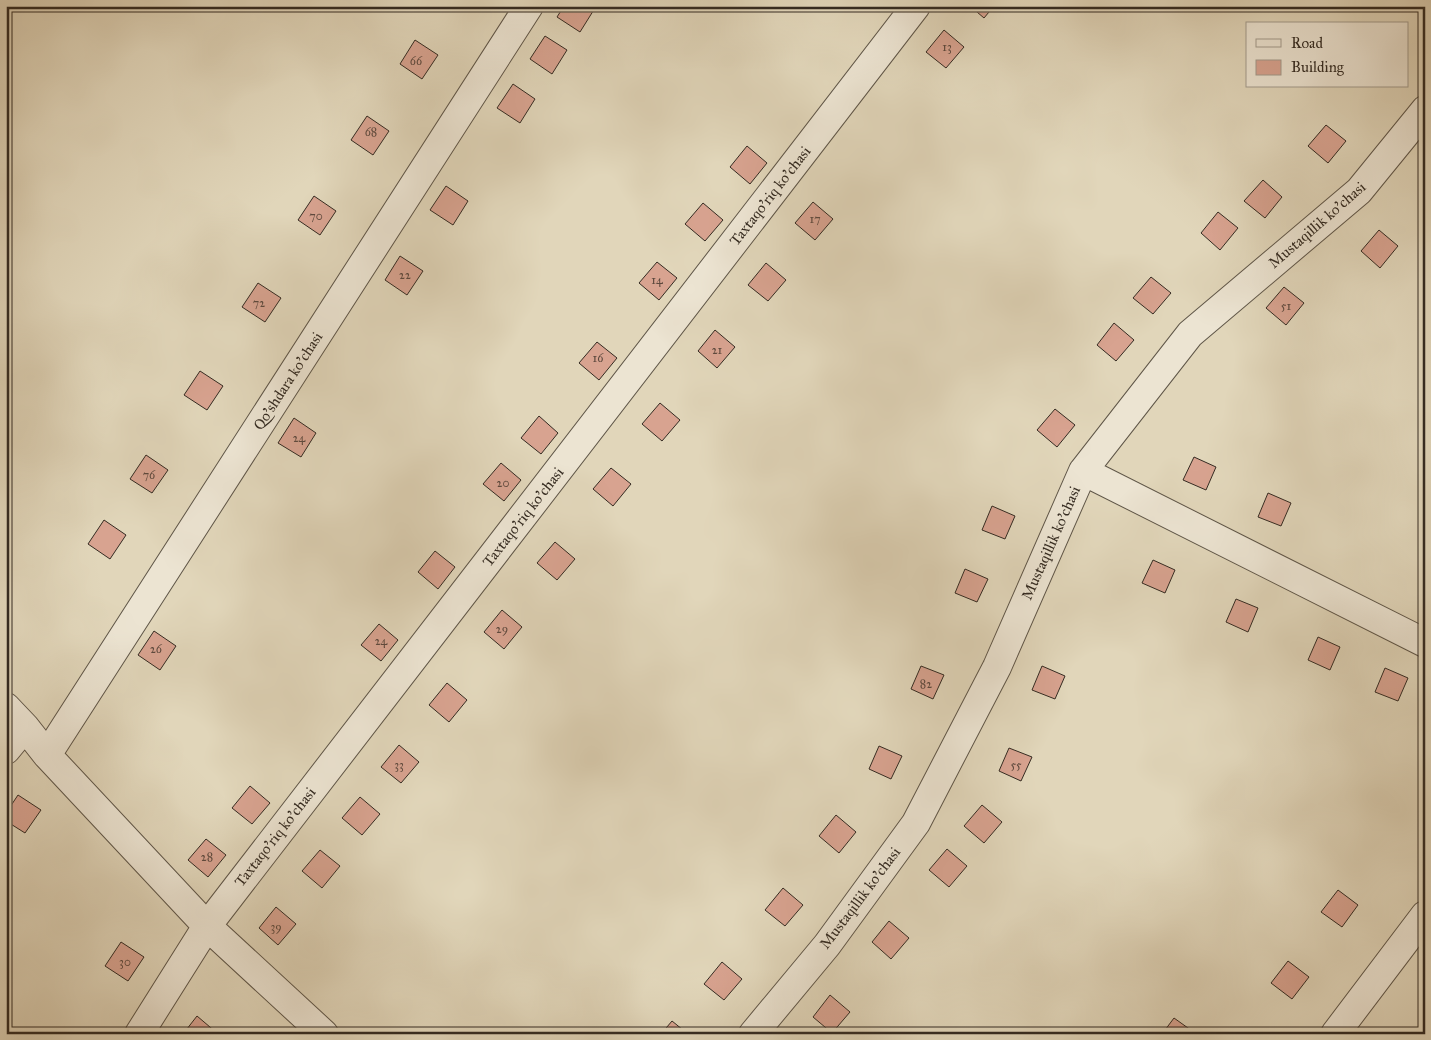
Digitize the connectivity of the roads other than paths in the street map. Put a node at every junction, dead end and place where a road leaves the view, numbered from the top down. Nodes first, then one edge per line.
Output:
1 (529, 6) edge
2 (916, 6) edge
3 (1425, 110) edge
4 (1083, 470) junction
5 (1425, 643) edge
6 (6, 707) edge
7 (25, 727) junction
8 (6, 750) edge
9 (47, 755) junction
10 (1425, 915) edge
11 (207, 926) junction
12 (139, 1034) edge
13 (324, 1034) edge
14 (753, 1034) edge
15 (1335, 1034) edge

1 - 9 street, Qo'shdara ko'chasi
2 - 11 street, Taxtaqo'riq ko'chasi
3 - 4 street, Mustaqillik ko'chasi
4 - 5 street
4 - 14 street, Mustaqillik ko'chasi
6 - 7 street
7 - 8 street
7 - 9 street
9 - 11 street
10 - 15 street
11 - 12 street, Taxtaqo'riq ko'chasi
11 - 13 street

